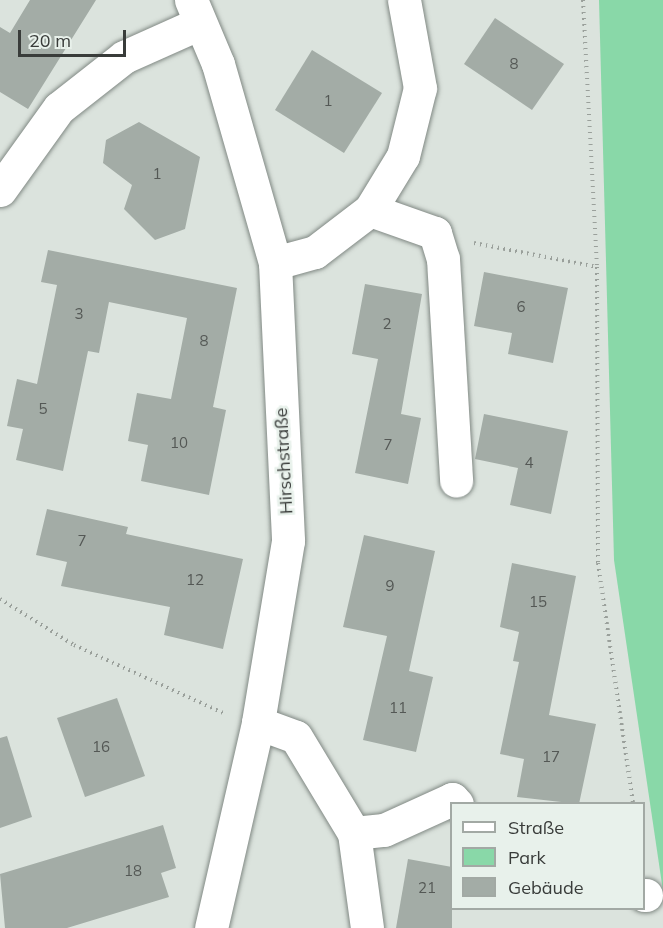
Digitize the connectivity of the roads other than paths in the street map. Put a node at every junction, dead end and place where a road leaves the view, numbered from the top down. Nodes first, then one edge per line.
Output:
1 (404, 0) edge
2 (196, 12) edge
3 (0, 190) edge
4 (370, 210) junction
5 (275, 263) junction
6 (456, 481) dead end
7 (258, 723) junction
8 (455, 802) edge
9 (354, 833) junction
10 (211, 928) edge
11 (367, 928) edge

1 - 4 street
2 - 3 street
2 - 5 street, Hirschstraße
4 - 5 street
4 - 6 street
5 - 7 street, Hirschstraße
7 - 9 street
7 - 10 street, Hirschstraße
8 - 9 street
9 - 11 street

